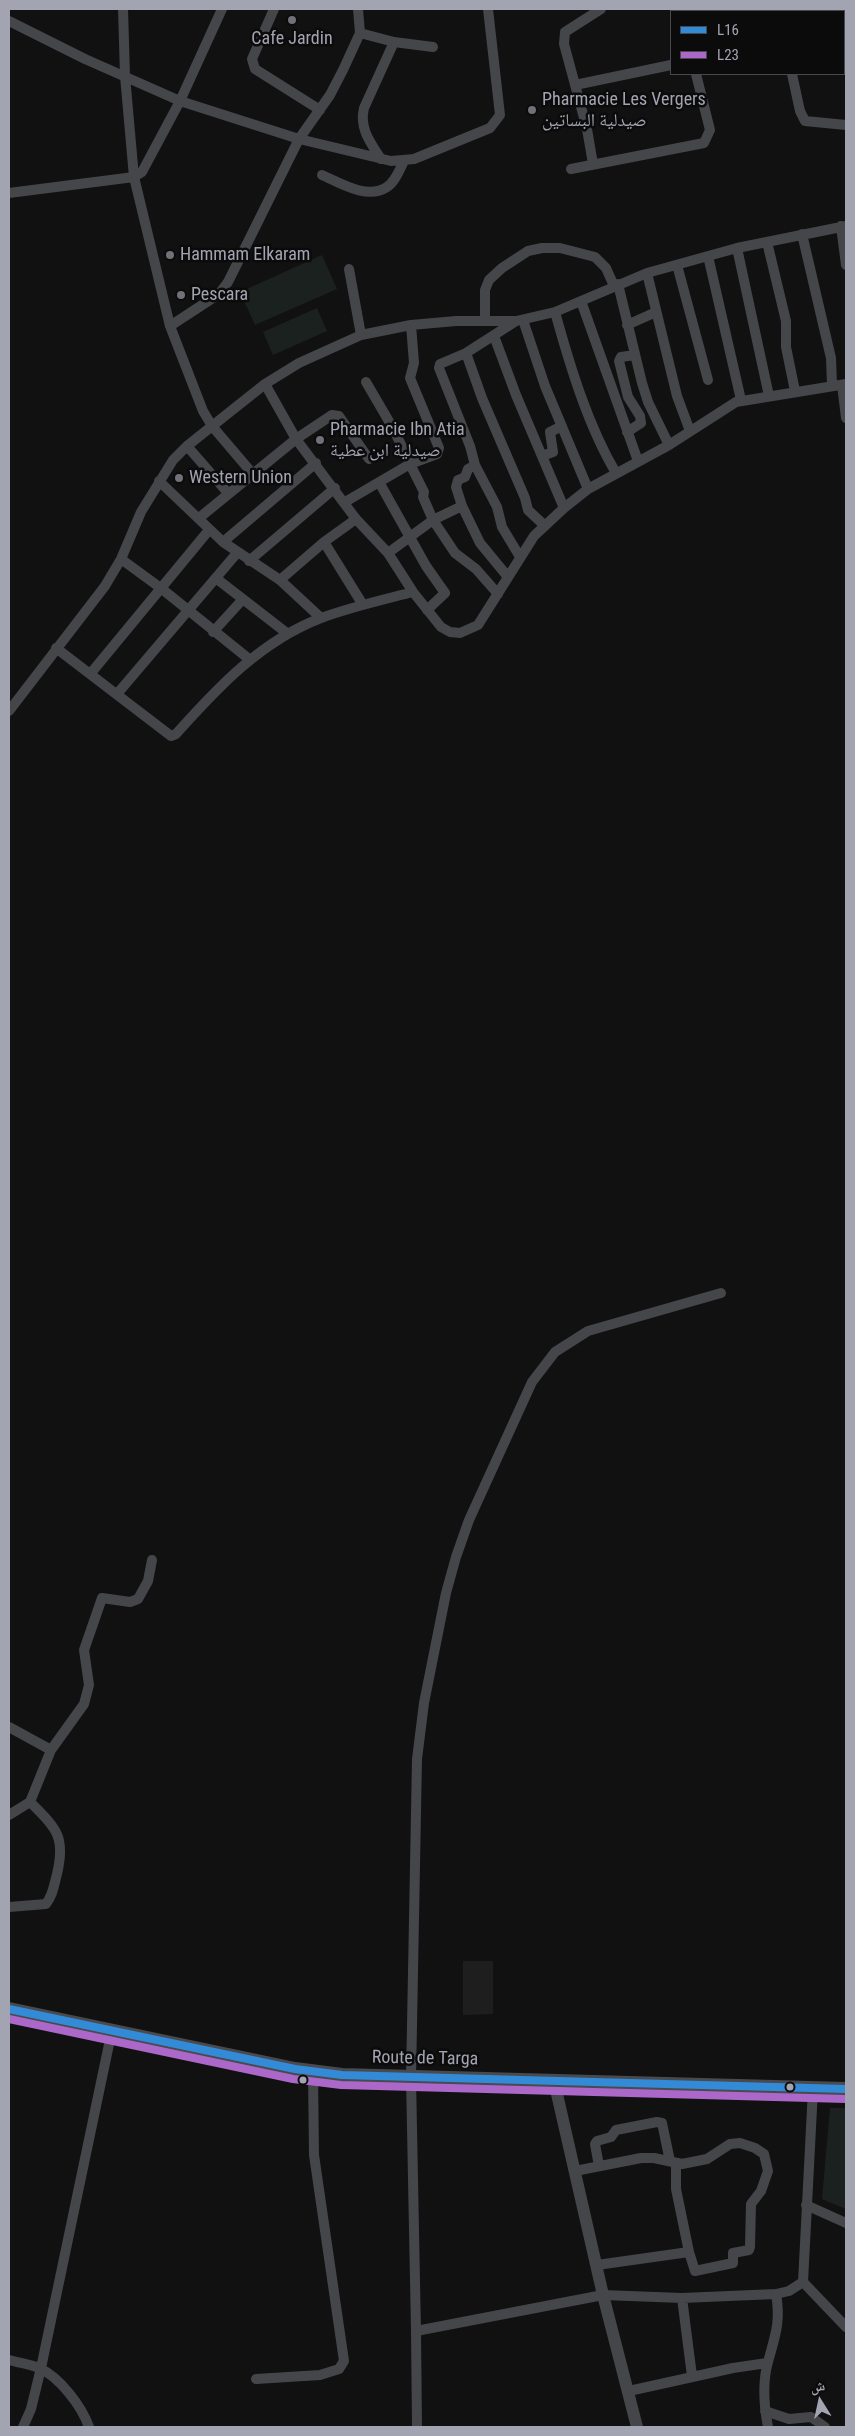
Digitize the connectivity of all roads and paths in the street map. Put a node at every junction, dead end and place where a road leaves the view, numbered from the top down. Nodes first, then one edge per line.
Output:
1 (123, 9) edge
2 (222, 9) edge
3 (274, 9) edge
4 (358, 9) edge
5 (488, 9) edge
6 (601, 9) edge
7 (9, 21) edge
8 (360, 33) junction
9 (394, 42) junction
10 (433, 47) dead end
11 (670, 65) edge
12 (696, 75) edge
13 (792, 75) edge
14 (125, 76) junction
15 (575, 85) junction
16 (180, 101) junction
17 (320, 110) junction
18 (846, 125) edge
19 (299, 139) junction
20 (381, 158) junction
21 (404, 161) junction
22 (593, 164) junction
23 (570, 168) dead end
24 (322, 175) dead end
25 (134, 177) junction
26 (9, 193) edge
27 (844, 226) edge
28 (802, 234) junction
29 (767, 242) junction
30 (737, 248) junction
31 (708, 256) junction
32 (846, 264) edge
33 (677, 265) junction
34 (349, 269) dead end
35 (647, 273) junction
36 (616, 285) junction
37 (581, 301) junction
38 (555, 312) junction
39 (656, 312) junction
40 (520, 320) junction
41 (485, 321) junction
42 (411, 325) junction
43 (627, 325) junction
44 (170, 326) junction
45 (361, 335) junction
46 (494, 336) junction
47 (466, 353) junction
48 (634, 355) junction
49 (708, 380) dead end
50 (366, 382) dead end
51 (265, 384) junction
52 (840, 385) edge
53 (795, 391) junction
54 (768, 396) junction
55 (741, 400) junction
56 (846, 418) edge
57 (212, 426) junction
58 (562, 426) junction
59 (690, 431) junction
60 (627, 432) junction
61 (296, 438) junction
62 (669, 445) junction
63 (187, 446) junction
64 (542, 456) junction
65 (369, 459) dead end
66 (638, 461) junction
67 (316, 463) junction
68 (410, 464) junction
69 (475, 465) junction
70 (252, 473) junction
71 (616, 474) junction
72 (160, 481) junction
73 (379, 482) junction
74 (335, 488) junction
75 (588, 489) junction
76 (228, 494) junction
77 (346, 502) junction
78 (462, 506) junction
79 (564, 508) junction
80 (199, 518) junction
81 (356, 519) junction
82 (433, 520) junction
83 (545, 526) junction
84 (210, 530) junction
85 (410, 538) junction
86 (223, 542) junction
87 (324, 542) junction
88 (238, 553) junction
89 (388, 553) junction
90 (520, 557) junction
91 (121, 559) junction
92 (249, 561) junction
93 (508, 577) junction
94 (217, 579) junction
95 (280, 580) junction
96 (162, 589) junction
97 (413, 592) junction
98 (498, 594) junction
99 (243, 600) junction
100 (363, 605) junction
101 (427, 610) junction
102 (188, 612) junction
103 (321, 618) junction
104 (213, 632) junction
105 (288, 634) junction
106 (56, 648) junction
107 (249, 659) junction
108 (91, 673) junction
109 (117, 694) junction
110 (9, 711) edge
111 (721, 1293) dead end
112 (152, 1560) dead end
113 (9, 1727) edge
114 (51, 1750) junction
115 (30, 1802) junction
116 (11, 1810) edge
117 (9, 1906) edge
118 (9, 2010) edge
119 (112, 2030) junction
120 (313, 2072) junction
121 (411, 2078) junction
122 (554, 2081) junction
123 (813, 2089) junction
124 (846, 2090) edge
125 (673, 2163) junction
126 (599, 2166) junction
127 (575, 2171) junction
128 (806, 2205) junction
129 (846, 2222) edge
130 (689, 2252) junction
131 (597, 2265) junction
132 (803, 2282) junction
133 (776, 2294) junction
134 (603, 2295) junction
135 (682, 2298) junction
136 (846, 2327) edge
137 (416, 2331) junction
138 (9, 2360) edge
139 (767, 2363) junction
140 (41, 2368) junction
141 (692, 2376) junction
142 (256, 2379) dead end
143 (629, 2391) junction
144 (765, 2411) junction
145 (23, 2427) edge
146 (89, 2427) edge
147 (417, 2427) edge
148 (637, 2427) edge
149 (768, 2427) edge
150 (825, 2427) edge

1 - 14 street
2 - 16 street
3 - 17 street
4 - 8 street
5 - 21 street
6 - 15 street
7 - 14 street
8 - 9 street
8 - 17 street
9 - 10 street
9 - 20 street
11 - 15 street
12 - 22 street
13 - 18 street
14 - 16 street
14 - 25 street
15 - 22 street
16 - 19 street
16 - 25 street
17 - 19 street
19 - 20 street
19 - 44 street
20 - 21 street
21 - 24 street
22 - 23 street
25 - 26 street
25 - 44 street
27 - 28 street
27 - 32 street
28 - 29 street
28 - 52 street
29 - 30 street
29 - 53 street
30 - 31 street
30 - 54 street
31 - 33 street
31 - 55 street
33 - 35 street
33 - 49 street
34 - 45 street
35 - 36 street
35 - 39 street
36 - 37 street
36 - 41 street
36 - 43 street
37 - 38 street
37 - 60 street
38 - 40 street
38 - 71 street
39 - 43 street
39 - 59 street
40 - 41 street
40 - 46 street
40 - 58 street
41 - 42 street
42 - 45 street
42 - 68 street
43 - 48 street
44 - 57 street
45 - 51 street
46 - 47 street
46 - 64 street
47 - 69 street
47 - 83 street
48 - 60 street
48 - 62 street
50 - 68 street
51 - 57 street
51 - 61 street
52 - 53 street
52 - 56 street
53 - 54 street
54 - 55 street
55 - 59 street
57 - 63 street
57 - 70 street
58 - 64 street
58 - 75 street
59 - 62 street
60 - 66 street
61 - 65 street
61 - 67 street
61 - 70 street
62 - 66 street
63 - 72 street
63 - 76 street
64 - 79 street
66 - 71 street
67 - 74 street
67 - 86 street
68 - 73 street
68 - 82 street
69 - 78 street
69 - 90 street
70 - 76 street
71 - 75 street
72 - 80 street
72 - 91 street
73 - 77 street
73 - 85 street
74 - 77 street
74 - 92 street
75 - 79 street
76 - 80 street
77 - 81 street
78 - 82 street
78 - 93 street
79 - 83 street
80 - 84 street
81 - 87 street
81 - 89 street
82 - 85 street
82 - 98 street
83 - 90 street
84 - 86 street
84 - 96 street
85 - 89 street
85 - 101 street
86 - 88 street
87 - 95 street
87 - 100 street
88 - 92 street
88 - 94 street
89 - 97 street
90 - 93 street
91 - 96 street
91 - 106 street
92 - 95 street
93 - 98 street
94 - 99 street
94 - 102 street
95 - 103 street
96 - 102 street
96 - 108 street
97 - 100 street
97 - 101 street
98 - 101 street
99 - 104 street
99 - 105 street
100 - 103 street
102 - 104 street
102 - 109 street
103 - 105 street
104 - 107 street
105 - 107 street
106 - 108 street
106 - 110 street
107 - 109 street
108 - 109 street
111 - 121 street
112 - 114 street
113 - 114 street
114 - 115 street
115 - 116 street
115 - 117 street
118 - 119 main road, Route de Targa
119 - 120 main road, Route de Targa
119 - 140 street
120 - 121 main road, Route de Targa
120 - 142 street
121 - 122 main road, Route de Targa
121 - 137 street
122 - 123 main road, Route de Targa
122 - 127 street
123 - 124 main road, Route de Targa
123 - 128 street
125 - 126 street
125 - 126 street
125 - 130 street
125 - 130 street
126 - 127 street
127 - 131 street
128 - 129 street
128 - 132 street
130 - 131 street
131 - 134 street
132 - 133 street
132 - 136 street
133 - 135 street
133 - 139 street
134 - 135 street
134 - 137 street
134 - 143 street
135 - 141 street
137 - 147 street
138 - 140 street
139 - 141 street
139 - 144 street
140 - 145 street
140 - 146 street
141 - 143 street
143 - 148 street
144 - 149 street
144 - 150 street

